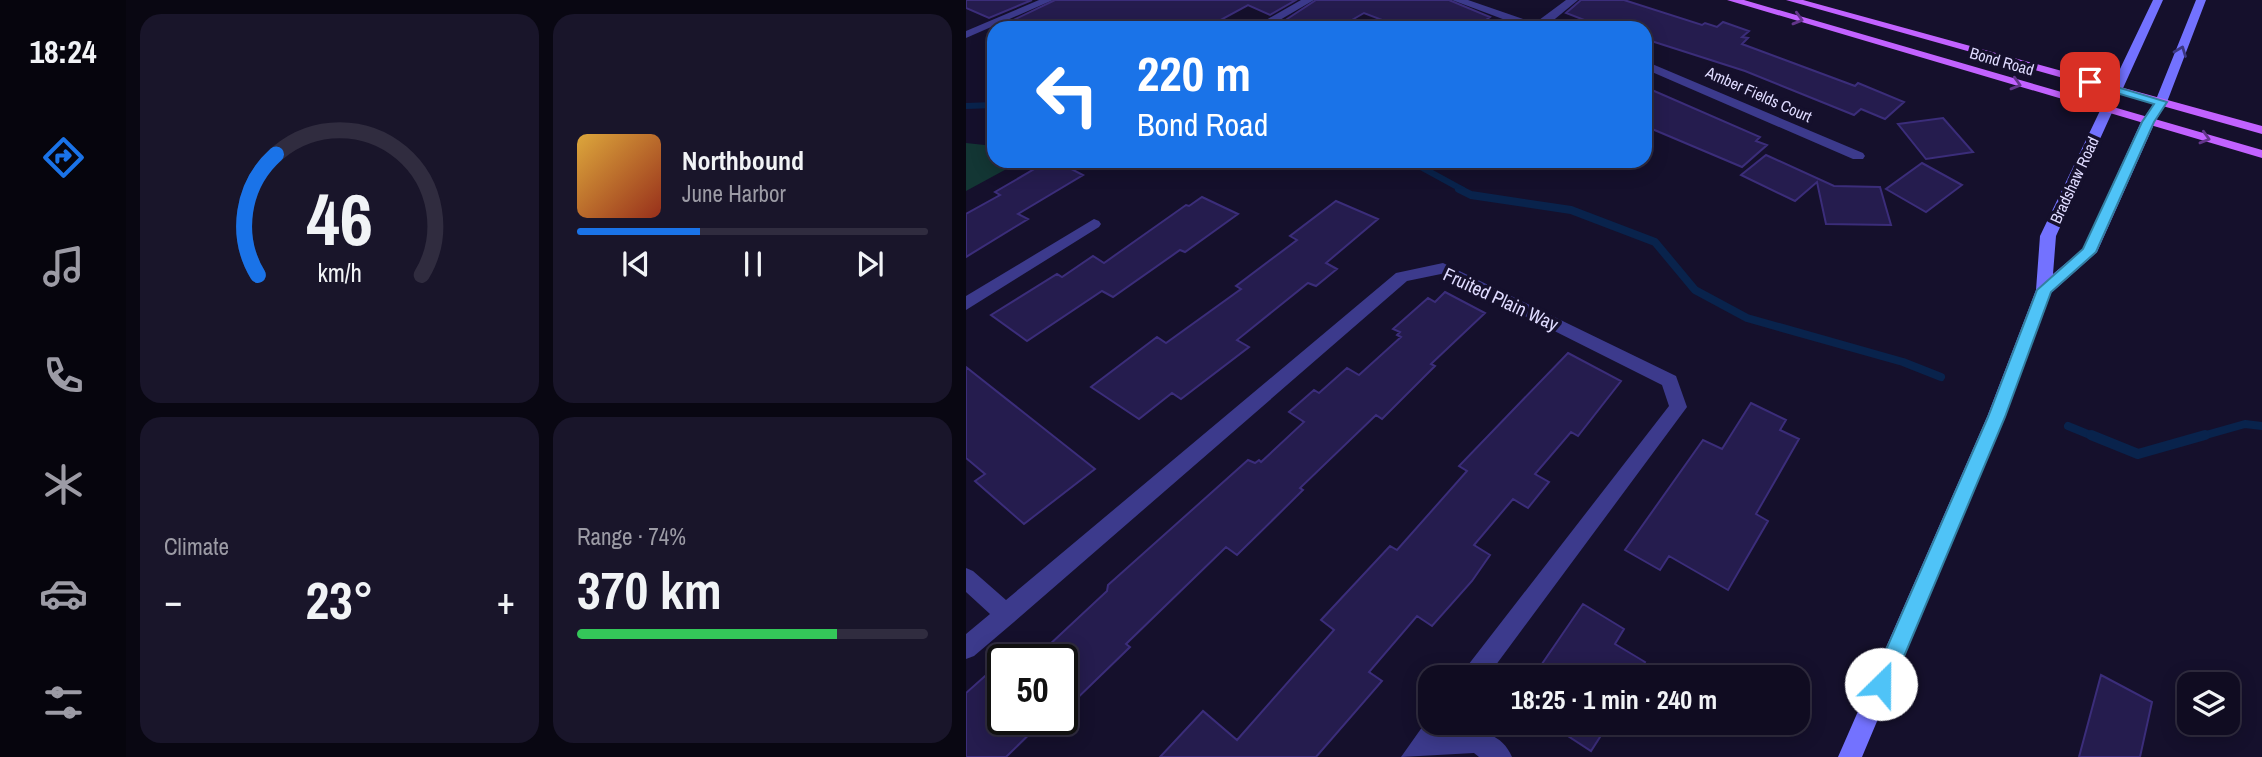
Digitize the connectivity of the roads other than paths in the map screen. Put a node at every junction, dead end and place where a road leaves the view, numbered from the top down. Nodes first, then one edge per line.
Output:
1 (1048, 0) edge
2 (1309, 0) edge
3 (1457, 0) edge
4 (1573, 0) edge
5 (1732, 0) edge
6 (1791, 0) edge
7 (2158, 0) edge
8 (2201, 0) edge
9 (999, 21) edge
10 (1271, 21) edge
11 (1516, 21) edge
12 (1545, 21) edge
13 (987, 26) edge
14 (966, 35) edge
15 (1652, 68) edge
16 (2115, 89) junction
17 (2161, 102) junction
18 (2107, 110) junction
19 (2148, 122) junction
20 (2262, 130) edge
21 (2262, 154) edge
22 (1858, 156) dead end
23 (1094, 224) dead end
24 (2044, 290) junction
25 (966, 304) edge
26 (966, 578) edge
27 (1006, 615) junction
28 (966, 648) edge
29 (1482, 665) edge
30 (1427, 745) edge
31 (1500, 757) edge
32 (1850, 757) edge

1 - 9 street
2 - 10 street
3 - 11 street
4 - 12 street
5 -> 18 main road, Bond Road
6 - 16 main road, Bond Road
7 - 16 main road, Bradshaw Road
17 -> 8 main road, Bradshaw Road
13 - 14 street
15 - 22 street, Amber Fields Court
16 - 17 main road, Bond Road
16 - 18 main road, Bradshaw Road
17 - 19 main road, Bradshaw Road
17 - 20 main road, Bond Road
18 - 19 main road, Bond Road
18 - 24 main road, Bradshaw Road
19 -> 21 main road, Bond Road
19 - 24 main road, Bradshaw Road
23 - 25 street
24 - 32 main road, Bradshaw Road
26 - 27 street
27 - 28 street, Fruited Plain Way
27 - 29 street, Fruited Plain Way
30 - 31 street

